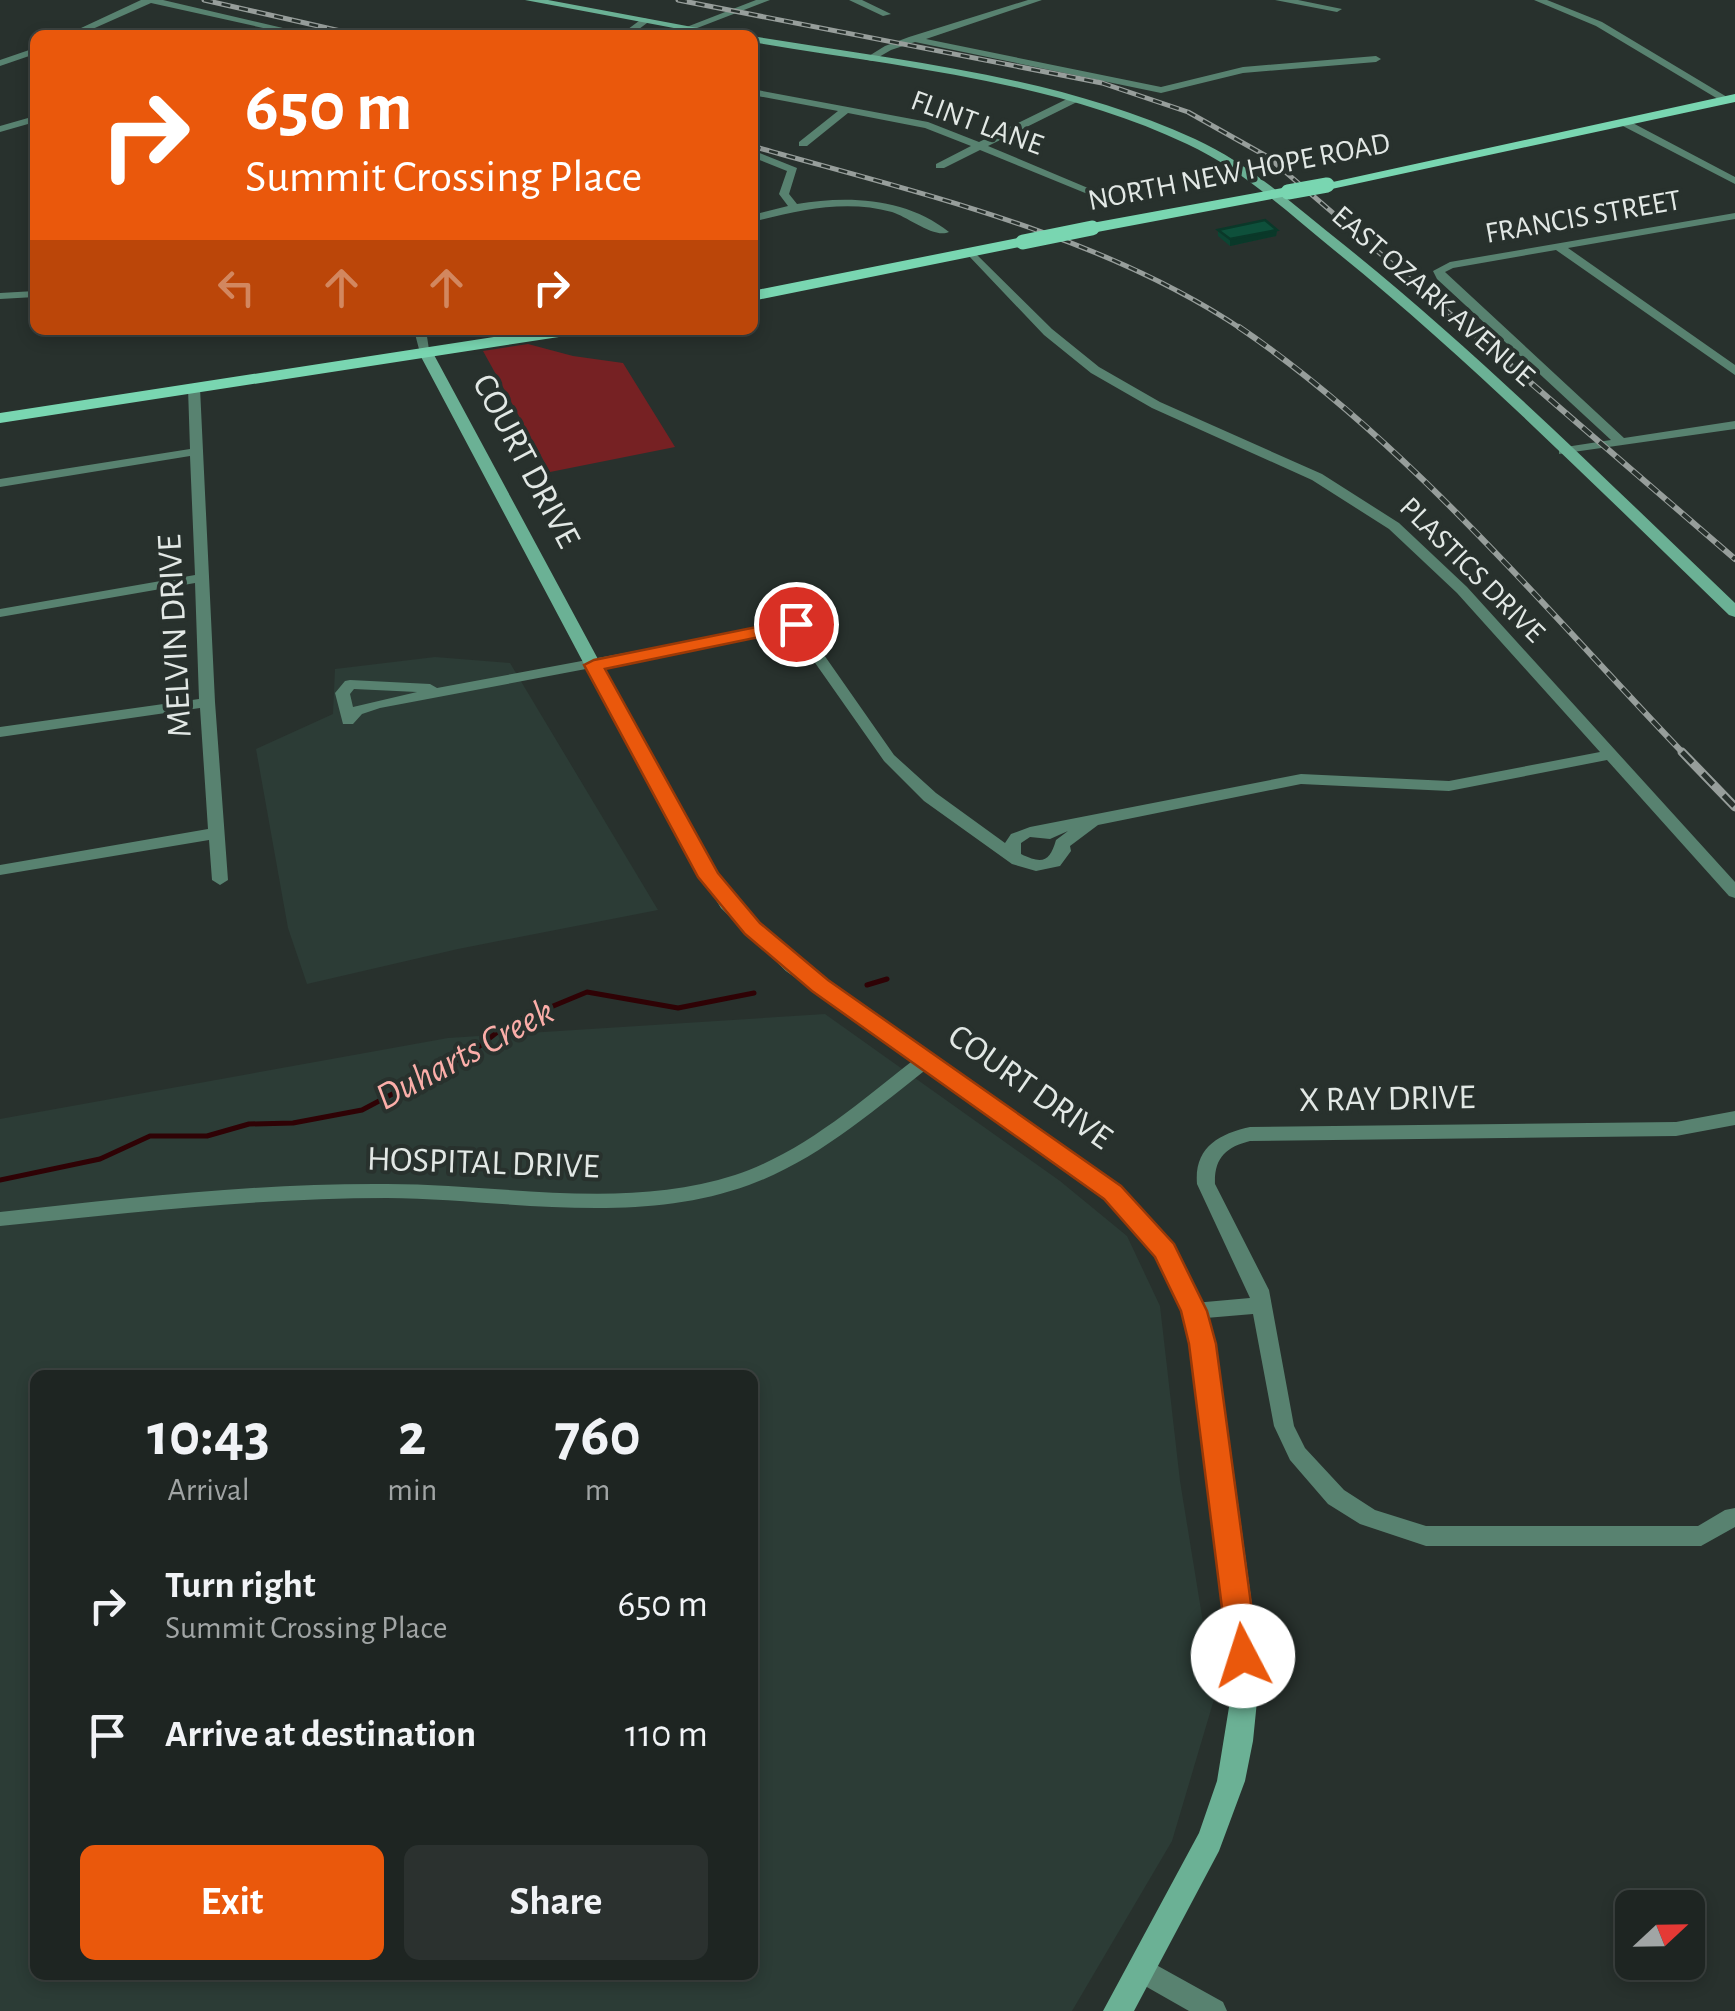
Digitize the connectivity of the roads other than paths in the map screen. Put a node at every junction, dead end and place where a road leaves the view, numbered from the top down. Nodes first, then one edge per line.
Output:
1 (150, 0) edge
2 (530, 0) edge
3 (765, 0) edge
4 (854, 0) edge
5 (1280, 0) edge
6 (1539, 0) edge
7 (1028, 1) edge
8 (1337, 9) dead end
9 (886, 14) dead end
10 (646, 20) junction
11 (689, 28) junction
12 (280, 29) joint
13 (82, 30) edge
14 (285, 30) edge
15 (633, 30) edge
16 (701, 30) edge
17 (758, 40) edge
18 (912, 40) junction
19 (30, 53) edge
20 (1376, 59) dead end
21 (869, 60) junction
22 (0, 63) edge
23 (758, 93) edge
24 (1073, 100) junction
25 (1731, 100) edge
26 (846, 110) junction
27 (30, 120) edge
28 (1623, 122) junction
29 (0, 128) edge
30 (803, 144) dead end
31 (976, 145) junction
32 (758, 155) edge
33 (940, 166) dead end
34 (1735, 181) edge
35 (1281, 193) junction
36 (1121, 204) dead end
37 (794, 206) junction
38 (1735, 216) edge
39 (758, 217) edge
40 (943, 232) dead end
41 (1559, 247) junction
42 (972, 253) junction
43 (758, 292) edge
44 (30, 294) edge
45 (0, 296) edge
46 (421, 335) edge
47 (539, 335) edge
48 (426, 352) junction
49 (1735, 370) edge
50 (194, 388) junction
51 (0, 418) edge
52 (1735, 425) edge
53 (1621, 442) junction
54 (1564, 450) junction
55 (194, 452) junction
56 (0, 483) edge
57 (202, 578) junction
58 (1735, 612) edge
59 (0, 613) edge
60 (594, 665) junction
61 (470, 686) junction
62 (207, 702) junction
63 (0, 732) edge
64 (1610, 755) junction
65 (1092, 822) junction
66 (981, 832) junction
67 (1040, 832) junction
68 (218, 833) junction
69 (1019, 835) junction
70 (1062, 844) junction
71 (1013, 855) junction
72 (0, 870) edge
73 (220, 880) dead end
74 (1735, 892) edge
75 (926, 1060) junction
76 (1735, 1118) edge
77 (0, 1220) edge
78 (1261, 1305) junction
79 (1194, 1311) junction
80 (1733, 1516) edge
81 (1140, 1969) junction
82 (1118, 2011) edge
83 (1214, 2011) edge

1 - 12 street
1 - 13 street
2 - 10 main road
3 - 11 street
4 - 9 street
5 - 8 street
6 - 25 street
7 - 18 street
10 - 11 main road
10 - 15 street
11 - 16 main road
12 - 14 street
17 - 21 main road, EAST OZARK AVENUE
18 - 20 street
18 - 21 street
19 - 22 street
21 - 24 main road, EAST OZARK AVENUE
23 - 26 street, FLINT LANE
24 - 31 street
24 - 35 main road, EAST OZARK AVENUE
25 - 28 main road, NORTH NEW HOPE ROAD
26 - 30 street
26 - 31 street, FLINT LANE
27 - 29 street
28 - 34 street
28 - 35 main road, NORTH NEW HOPE ROAD, bridge
31 - 33 street
31 - 36 street, FLINT LANE
32 - 37 street
35 - 42 main road, NORTH NEW HOPE ROAD, bridge
35 - 54 main road, EAST OZARK AVENUE
37 - 39 street
37 - 40 street
38 - 41 street, FRANCIS STREET
41 - 49 street
41 - 53 street, FRANCIS STREET
42 - 43 main road, NORTH NEW HOPE ROAD
42 - 64 street, PLASTICS DRIVE
44 - 45 street
46 - 48 street, COURT DRIVE
47 - 48 main road
48 - 50 main road
48 - 60 main road, COURT DRIVE
50 - 51 main road
50 - 55 street, MELVIN DRIVE
52 - 53 street
53 - 54 street
54 - 58 main road, EAST OZARK AVENUE
55 - 56 street
55 - 57 street, MELVIN DRIVE
57 - 59 street
57 - 62 street, MELVIN DRIVE
60 - 61 street
60 - 66 street
60 - 75 main road, COURT DRIVE
61 - 61 street
62 - 63 street
62 - 68 street, MELVIN DRIVE
64 - 65 street
64 - 74 street, PLASTICS DRIVE
65 - 67 street
65 - 70 street
66 - 69 street
66 - 71 street
67 - 69 street
67 - 70 street
68 - 72 street
68 - 73 street, MELVIN DRIVE
69 - 71 street
70 - 71 street
75 - 77 street, HOSPITAL DRIVE
75 - 79 main road, COURT DRIVE
76 - 78 street, X RAY DRIVE
78 - 79 street
78 - 80 street, X RAY DRIVE
79 - 81 main road, COURT DRIVE
81 - 82 main road, COURT DRIVE
81 - 83 street

